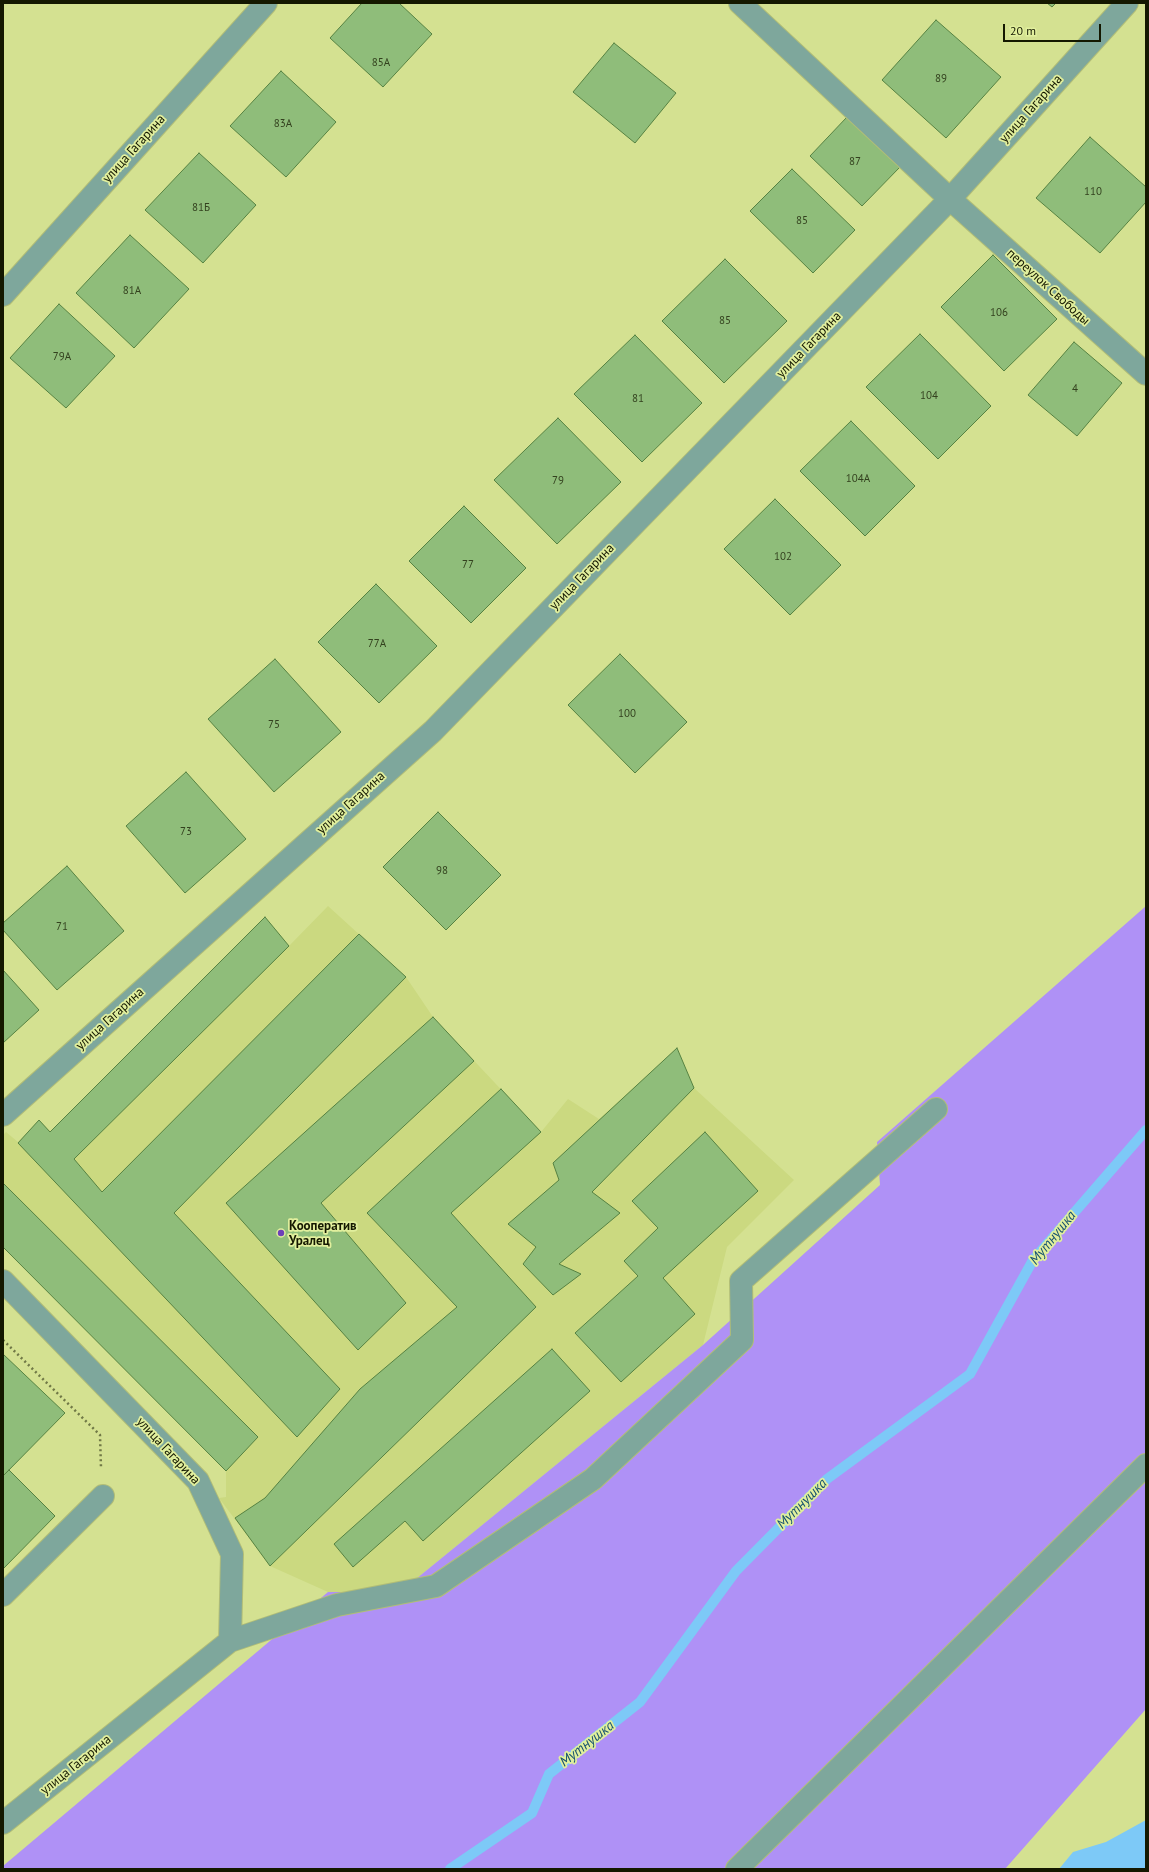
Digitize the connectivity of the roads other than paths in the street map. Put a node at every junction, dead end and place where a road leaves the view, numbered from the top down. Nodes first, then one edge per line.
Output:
1 (266, 3) edge
2 (740, 3) edge
3 (1127, 3) edge
4 (950, 199) junction
5 (3, 295) edge
6 (1146, 374) edge
7 (936, 1109) dead end
8 (3, 1114) edge
9 (3, 1281) edge
10 (1146, 1465) edge
11 (103, 1496) road end
12 (3, 1596) edge
13 (230, 1641) junction
14 (3, 1823) edge
15 (737, 1869) edge

1 - 5 street, улица Гагарина
2 - 4 street, переулок Свободы
3 - 4 street, улица Гагарина
4 - 6 street, переулок Свободы
4 - 8 street, улица Гагарина
7 - 13 street
9 - 13 street, улица Гагарина
10 - 15 street
11 - 12 street
13 - 14 street, улица Гагарина

